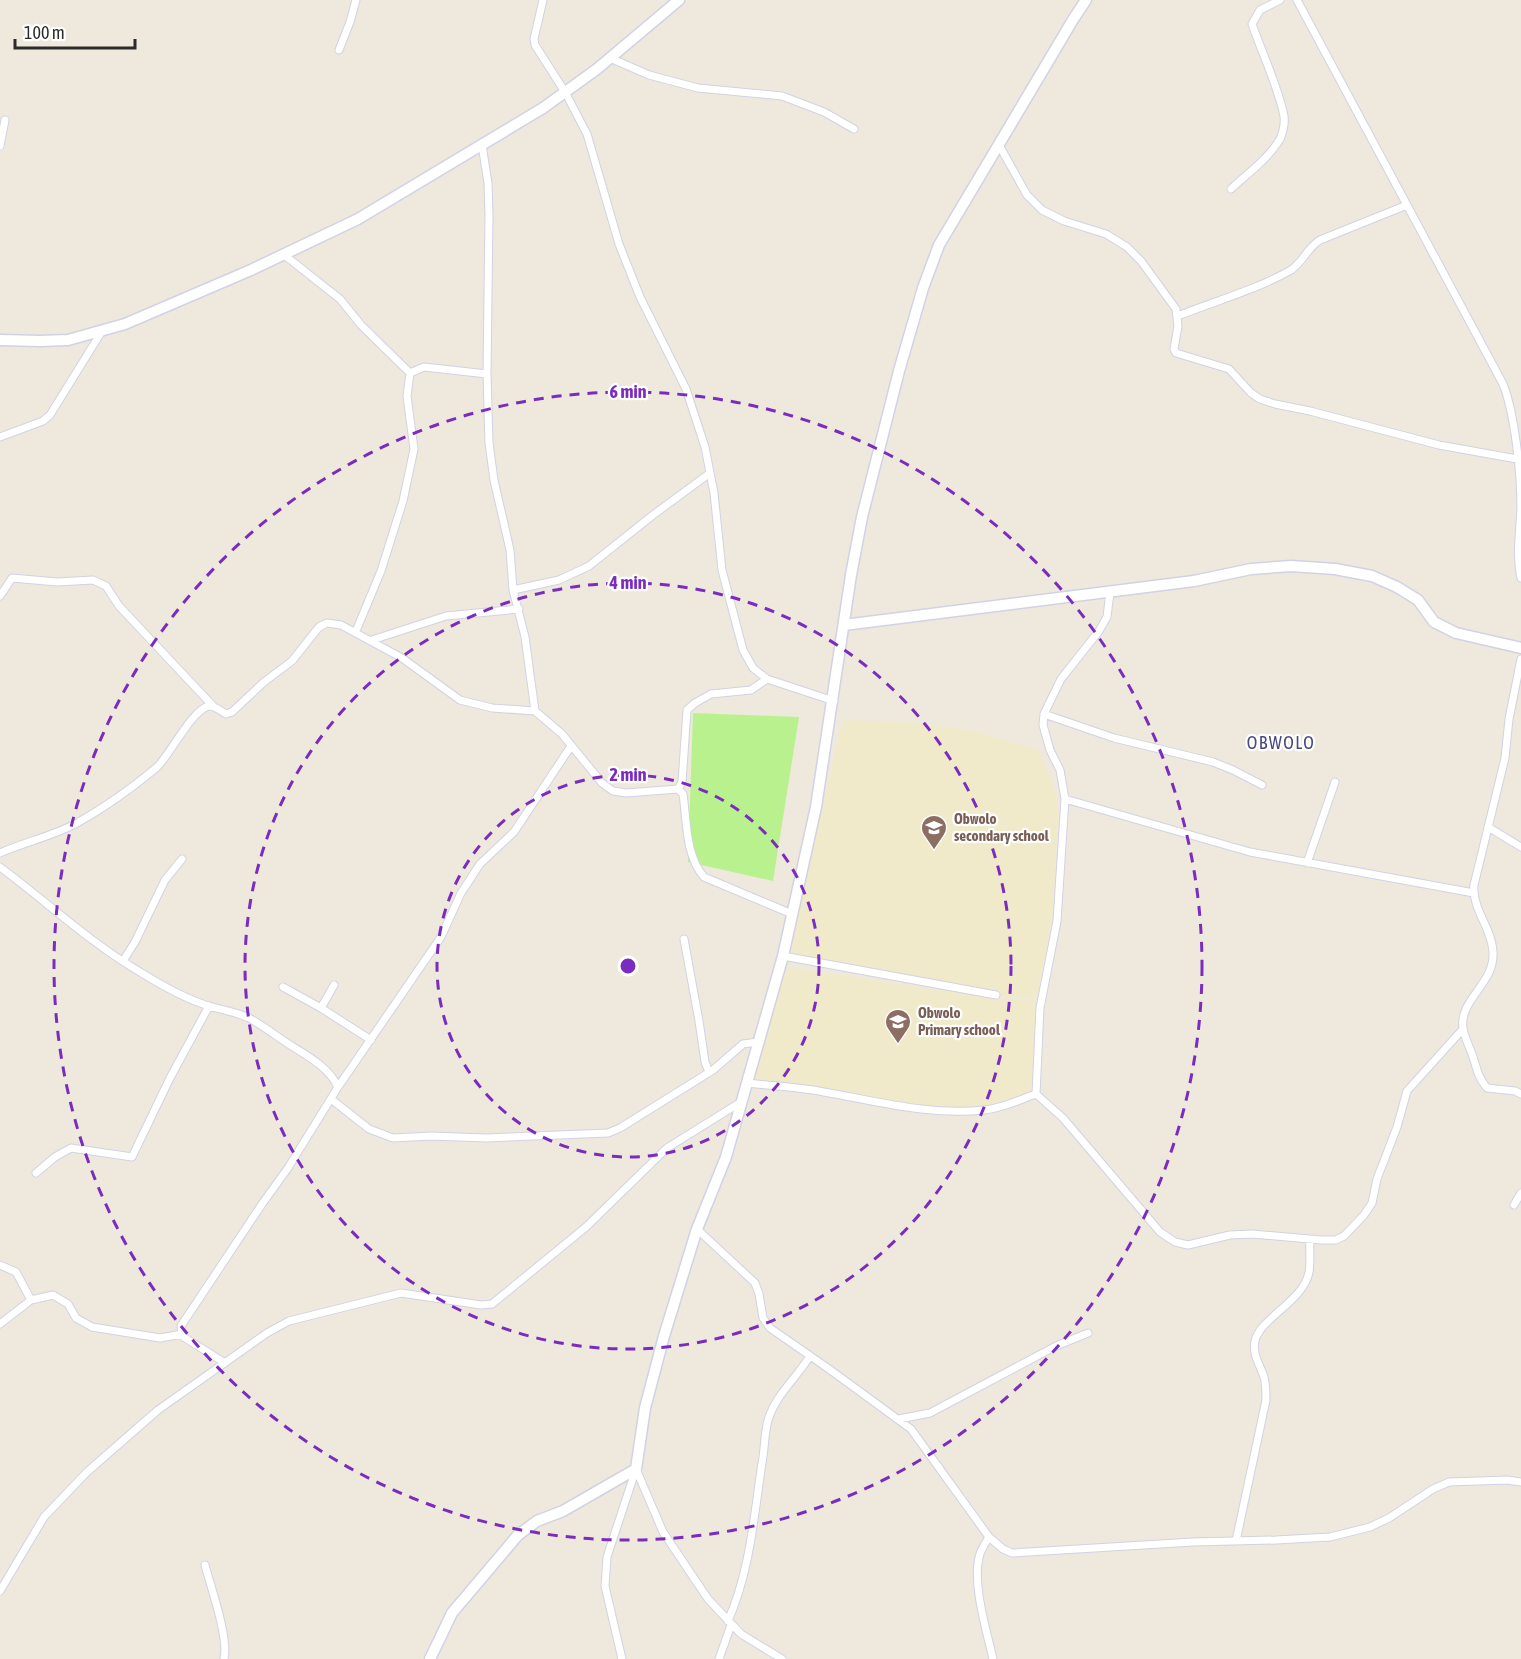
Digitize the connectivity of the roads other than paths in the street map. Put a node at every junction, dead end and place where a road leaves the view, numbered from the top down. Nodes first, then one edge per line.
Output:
1 (356, 0) edge
2 (543, 0) edge
3 (679, 0) edge
4 (1086, 0) edge
5 (1280, 0) edge
6 (1297, 0) edge
7 (339, 50) dead end
8 (610, 58) junction
9 (565, 92) junction
10 (5, 120) dead end
11 (854, 129) dead end
12 (482, 145) junction
13 (999, 145) junction
14 (0, 146) edge
15 (1231, 189) dead end
16 (1407, 205) junction
17 (284, 254) junction
18 (1178, 316) junction
19 (102, 331) junction
20 (0, 340) edge
21 (410, 373) junction
22 (487, 374) junction
23 (1521, 422) edge
24 (1513, 424) junction
25 (0, 437) edge
26 (1517, 459) junction
27 (710, 473) junction
28 (1521, 517) edge
29 (1521, 578) edge
30 (513, 590) junction
31 (1110, 592) junction
32 (0, 596) edge
33 (519, 609) junction
34 (844, 625) junction
35 (356, 631) junction
36 (372, 640) junction
37 (1521, 648) edge
38 (1521, 659) edge
39 (766, 679) junction
40 (834, 701) junction
41 (213, 706) junction
42 (535, 711) junction
43 (1044, 714) junction
44 (572, 746) junction
45 (1335, 782) dead end
46 (1262, 785) dead end
47 (678, 789) junction
48 (1065, 799) junction
49 (1488, 827) junction
50 (1521, 847) edge
51 (0, 853) edge
52 (182, 859) dead end
53 (1307, 863) junction
54 (0, 867) edge
55 (1474, 893) junction
56 (792, 914) junction
57 (684, 939) dead end
58 (783, 956) junction
59 (123, 960) junction
60 (334, 985) dead end
61 (283, 987) dead end
62 (996, 995) dead end
63 (209, 1006) junction
64 (321, 1008) junction
65 (1463, 1029) junction
66 (371, 1041) junction
67 (758, 1042) junction
68 (709, 1072) junction
69 (747, 1083) junction
70 (338, 1087) junction
71 (1036, 1094) junction
72 (1521, 1094) edge
73 (331, 1099) junction
74 (741, 1102) junction
75 (36, 1173) dead end
76 (1521, 1193) edge
77 (1514, 1204) dead end
78 (697, 1229) junction
79 (1310, 1239) junction
80 (0, 1265) edge
81 (31, 1300) junction
82 (0, 1324) edge
83 (1088, 1333) dead end
84 (182, 1334) junction
85 (810, 1356) junction
86 (225, 1363) junction
87 (899, 1419) junction
88 (636, 1469) junction
89 (1521, 1482) edge
90 (989, 1537) junction
91 (1236, 1541) junction
92 (205, 1565) dead end
93 (0, 1591) edge
94 (730, 1623) junction
95 (224, 1659) edge
96 (430, 1659) edge
97 (622, 1659) edge
98 (719, 1659) edge
99 (782, 1659) edge
100 (993, 1659) edge

1 - 7 street
2 - 9 street
3 - 8 street
4 - 13 street
5 - 15 street
6 - 16 street
8 - 9 street
8 - 11 street
9 - 12 street
9 - 27 street
10 - 14 street
12 - 17 street
12 - 22 street
13 - 18 street
13 - 34 street
16 - 18 street
16 - 24 street
17 - 19 street
17 - 21 street
18 - 26 street
19 - 20 street
19 - 25 street
21 - 22 street
21 - 35 street
22 - 30 street
23 - 24 street
24 - 26 street
26 - 28 street
27 - 30 street
27 - 39 street
28 - 29 street
30 - 33 street
31 - 34 street
31 - 37 street
31 - 43 street
32 - 41 street
33 - 36 street
33 - 42 street
34 - 40 street
35 - 36 street
35 - 41 street
36 - 42 street
38 - 49 street
39 - 40 street
39 - 47 street
40 - 56 street
41 - 51 street
42 - 44 street
43 - 46 street
43 - 48 street
44 - 47 street
44 - 66 street
45 - 53 street
47 - 56 street
48 - 53 street
48 - 71 street
49 - 50 street
49 - 55 street
52 - 59 street
53 - 55 street
54 - 59 street
55 - 65 street
56 - 58 street
57 - 68 street
58 - 62 street
58 - 67 street
59 - 63 street
60 - 64 street
61 - 64 street
63 - 70 street
63 - 75 street
64 - 66 street
65 - 72 street
65 - 79 street
66 - 70 street
67 - 68 street
67 - 69 street
68 - 73 street
69 - 71 street
69 - 74 street
70 - 73 street
71 - 79 street
73 - 84 street
74 - 78 street
74 - 86 street
76 - 77 street
78 - 85 street
78 - 88 street
79 - 91 street
80 - 81 street
81 - 82 street
81 - 84 street
83 - 87 street
84 - 86 street
85 - 87 street
85 - 94 street
86 - 93 street
87 - 90 street
88 - 94 street
88 - 96 street
88 - 97 street
89 - 91 street
90 - 91 street
90 - 100 street
92 - 95 street
94 - 98 street
94 - 99 street

